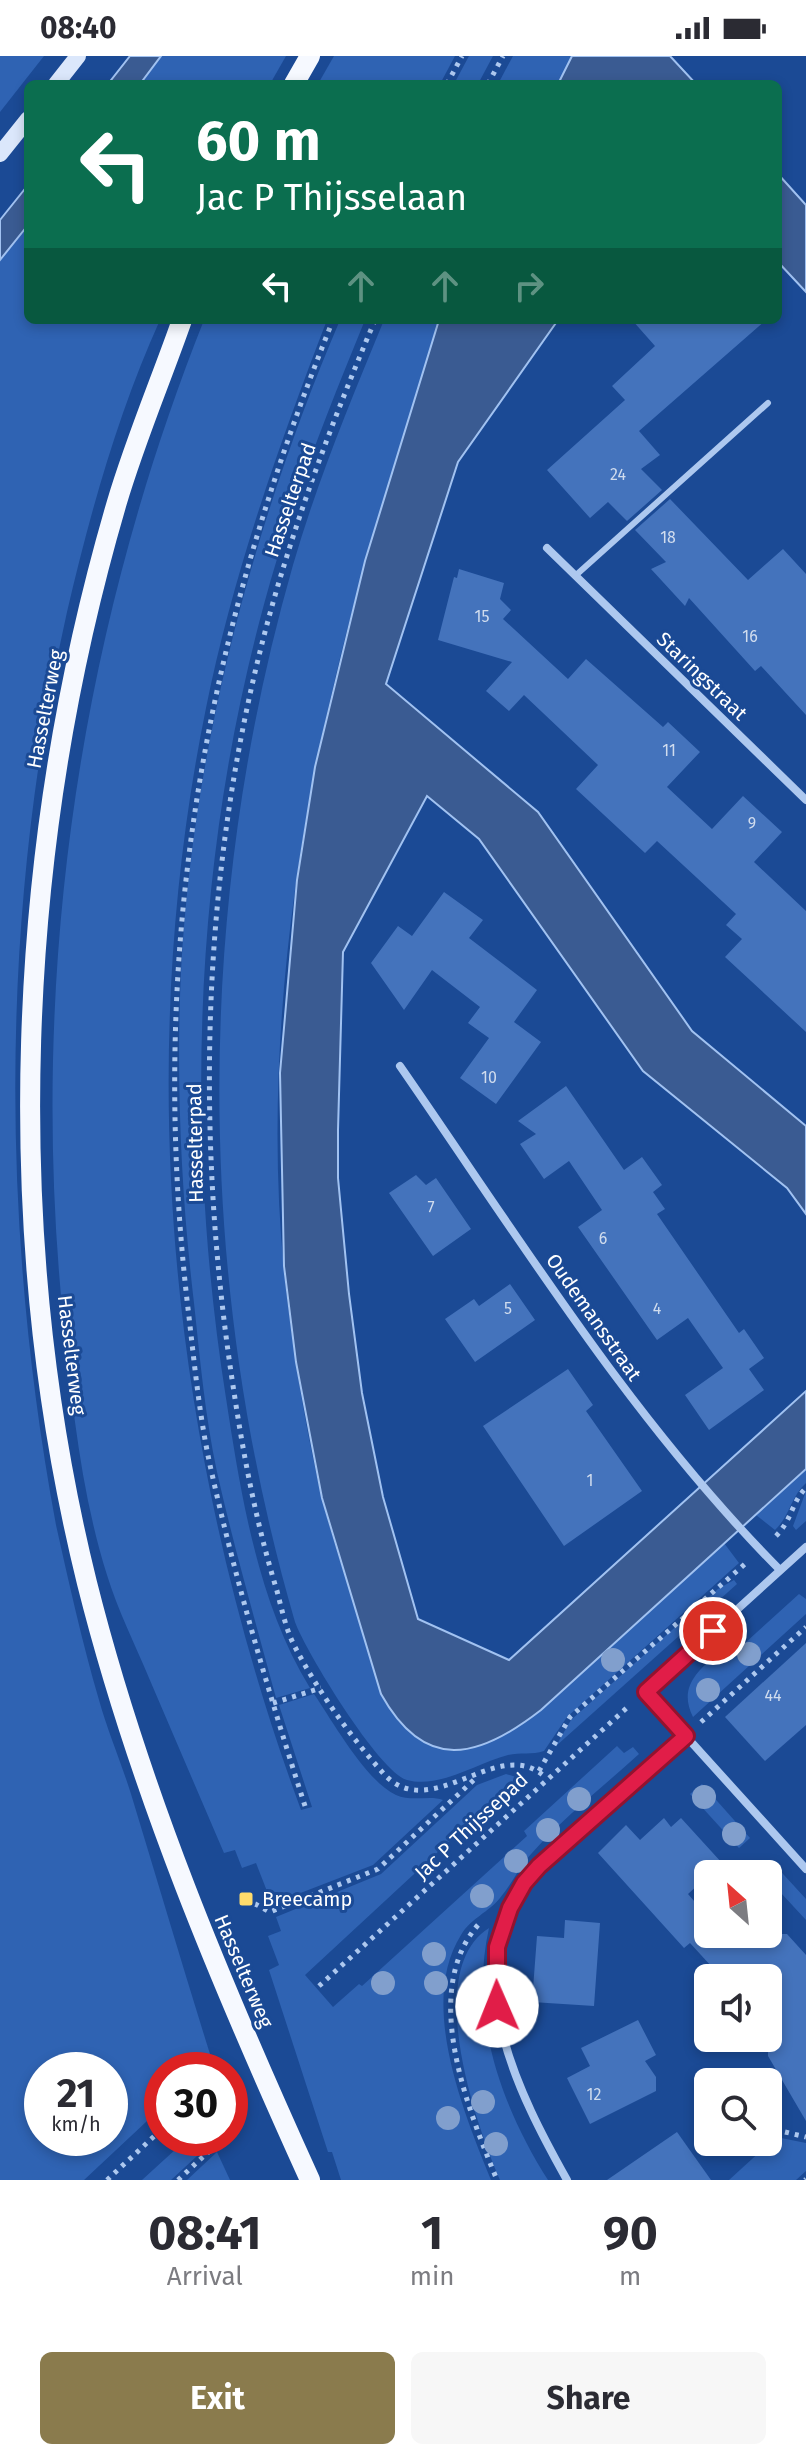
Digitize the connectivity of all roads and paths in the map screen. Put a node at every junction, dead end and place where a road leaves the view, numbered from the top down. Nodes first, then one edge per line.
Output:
1 (78, 56) edge
2 (310, 56) edge
3 (462, 56) edge
4 (503, 56) edge
5 (59, 80) edge
6 (296, 80) edge
7 (449, 80) edge
8 (490, 80) edge
9 (24, 124) edge
10 (0, 154) edge
11 (181, 324) edge
12 (331, 324) edge
13 (374, 324) edge
14 (768, 403) dead end
15 (547, 548) dead end
16 (575, 576) junction
17 (806, 800) edge
18 (400, 1066) dead end
19 (806, 1488) edge
20 (806, 1547) edge
21 (759, 1548) junction
22 (780, 1570) junction
23 (806, 1627) edge
24 (321, 1688) junction
25 (646, 1692) junction
26 (273, 1703) junction
27 (686, 1736) junction
28 (539, 1771) junction
29 (481, 1774) junction
30 (546, 1778) junction
31 (305, 1806) dead end
32 (806, 1869) edge
33 (246, 1899) dead end
34 (510, 1908) junction
35 (319, 1986) dead end
36 (785, 2132) dead end
37 (806, 2137) edge
38 (144, 2146) edge
39 (204, 2156) edge
40 (107, 2180) edge
41 (178, 2180) edge
42 (310, 2180) edge
43 (497, 2180) edge
44 (567, 2180) edge

1 - 5 street
2 - 6 main road
3 - 7 path
4 - 8 path
9 - 10 street
11 - 42 main road, Hasselterweg
12 - 26 path
13 - 24 path, Hasselterpad
14 - 16 lane
15 - 16 street, Staringstraat
16 - 17 street, Staringstraat
18 - 21 street, Oudemansstraat
19 - 21 path
20 - 22 street
21 - 22 street, Oudemansstraat
21 - 28 path
22 - 25 street
23 - 27 path
24 - 26 path
24 - 29 path, Hasselterpad
25 - 27 street
25 - 30 path, Jac P Thijssepad
26 - 31 path
27 - 32 street
27 - 34 street
28 - 29 path, Hasselterpad
28 - 30 path
29 - 33 path
30 - 35 path, Jac P Thijssepad
34 - 43 path
34 - 44 street
36 - 37 path
38 - 40 path
39 - 41 path

